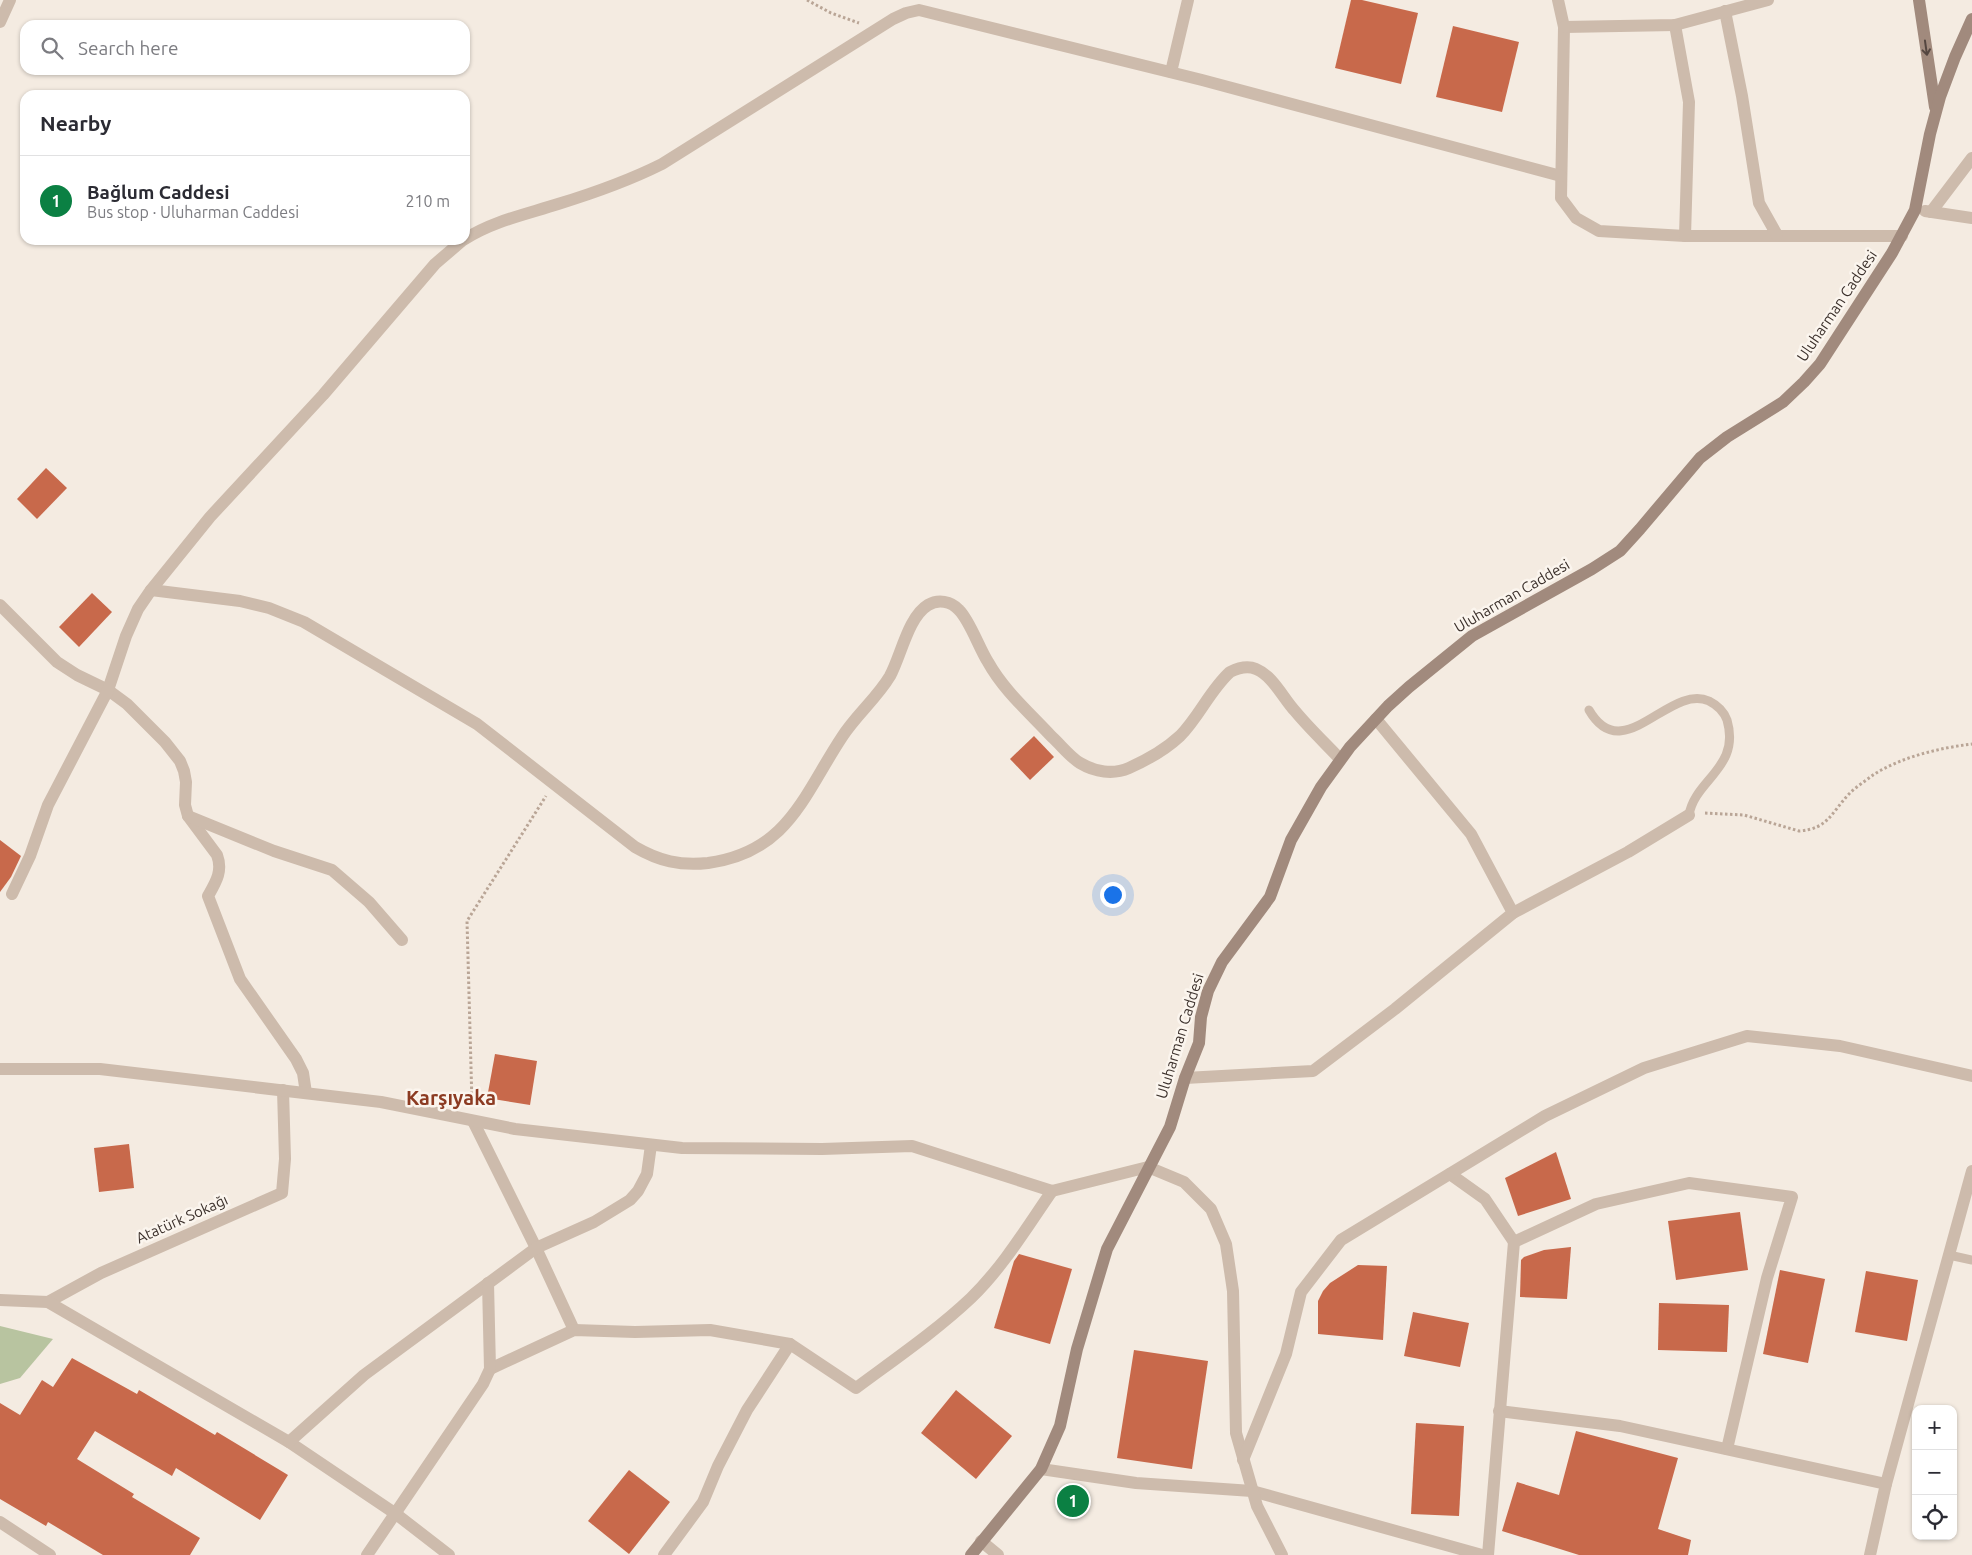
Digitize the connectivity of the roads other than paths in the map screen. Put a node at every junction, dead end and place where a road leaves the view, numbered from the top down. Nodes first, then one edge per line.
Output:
1 (10, 0) edge
2 (1188, 0) edge
3 (1558, 0) edge
4 (1768, 0) edge
5 (1919, 0) edge
6 (918, 5) edge
7 (1725, 12) junction
8 (1972, 19) edge
9 (0, 22) edge
10 (1674, 25) junction
11 (1564, 27) junction
12 (1171, 72) junction
13 (1936, 112) junction
14 (1972, 158) edge
15 (1560, 176) junction
16 (1915, 210) junction
17 (1930, 212) junction
18 (1972, 218) edge
19 (1777, 235) junction
20 (1685, 236) junction
21 (1902, 236) junction
22 (470, 237) edge
23 (458, 245) edge
24 (151, 590) junction
25 (0, 604) edge
26 (108, 690) junction
27 (1589, 710) dead end
28 (1376, 719) junction
29 (1340, 759) junction
30 (1689, 815) joint
31 (188, 816) junction
32 (12, 894) dead end
33 (1513, 913) junction
34 (402, 940) dead end
35 (0, 1069) edge
36 (1972, 1076) edge
37 (1185, 1078) junction
38 (284, 1090) junction
39 (306, 1093) junction
40 (473, 1121) junction
41 (651, 1144) junction
42 (1148, 1168) junction
43 (1972, 1171) edge
44 (1450, 1174) junction
45 (1052, 1191) junction
46 (1514, 1242) junction
47 (536, 1248) junction
48 (1949, 1255) junction
49 (1972, 1260) edge
50 (488, 1284) junction
51 (0, 1300) edge
52 (48, 1302) junction
53 (574, 1330) junction
54 (790, 1344) junction
55 (490, 1369) junction
56 (1499, 1411) junction
57 (289, 1442) junction
58 (1727, 1449) junction
59 (1243, 1460) junction
60 (1041, 1469) junction
61 (1886, 1484) junction
62 (1252, 1491) junction
63 (396, 1514) junction
64 (0, 1522) edge
65 (981, 1541) junction
66 (50, 1555) edge
67 (367, 1555) edge
68 (449, 1555) edge
69 (664, 1555) edge
70 (970, 1555) edge
71 (998, 1555) edge
72 (1282, 1555) edge
73 (1482, 1555) edge
74 (1488, 1555) edge
75 (1870, 1555) edge

1 - 9 street
2 - 12 street
3 - 11 street
4 - 7 street
5 -> 13 main road, Uluharman Caddesi
6 - 12 street
6 - 22 street
7 - 10 street
7 - 19 street
8 - 13 main road, Uluharman Caddesi
10 - 11 street
10 - 20 street
11 - 15 street
12 - 15 street
13 - 16 main road, Uluharman Caddesi
14 - 17 street
15 - 20 street
16 - 17 street
16 - 21 main road, Uluharman Caddesi
17 - 18 street
19 - 20 street
19 - 21 street
21 - 28 main road, Uluharman Caddesi
23 - 24 street
24 - 26 street
24 - 29 street
25 - 26 street
26 - 31 street
26 - 32 street
27 - 30 lane
28 - 29 main road, Uluharman Caddesi
28 - 33 street
29 - 37 main road, Uluharman Caddesi
30 - 33 street
31 - 34 street
31 - 39 street
33 - 37 street
35 - 38 street
36 - 44 street
37 - 42 main road, Uluharman Caddesi
38 - 39 street
38 - 52 street, Atatürk Sokağı
39 - 40 street
40 - 41 street
40 - 47 street
41 - 45 street
41 - 47 street
42 - 45 street
42 - 59 street
42 - 60 main road, Uluharman Caddesi
43 - 48 street
44 - 46 street
44 - 59 street
45 - 54 street
46 - 56 street
46 - 58 street
47 - 50 street
47 - 53 street
48 - 49 lane
48 - 61 street
50 - 55 street
50 - 57 street
51 - 52 street
52 - 57 street
53 - 54 street
53 - 55 street
54 - 69 street
55 - 63 street
56 - 58 street
56 - 74 street
57 - 63 street
58 - 61 street
59 - 62 street
60 - 62 street
60 - 65 main road, Uluharman Caddesi
61 - 75 street
62 - 72 street
62 - 73 street
63 - 67 street
63 - 68 street
64 - 66 street
65 - 70 main road, Uluharman Caddesi
65 - 71 street

